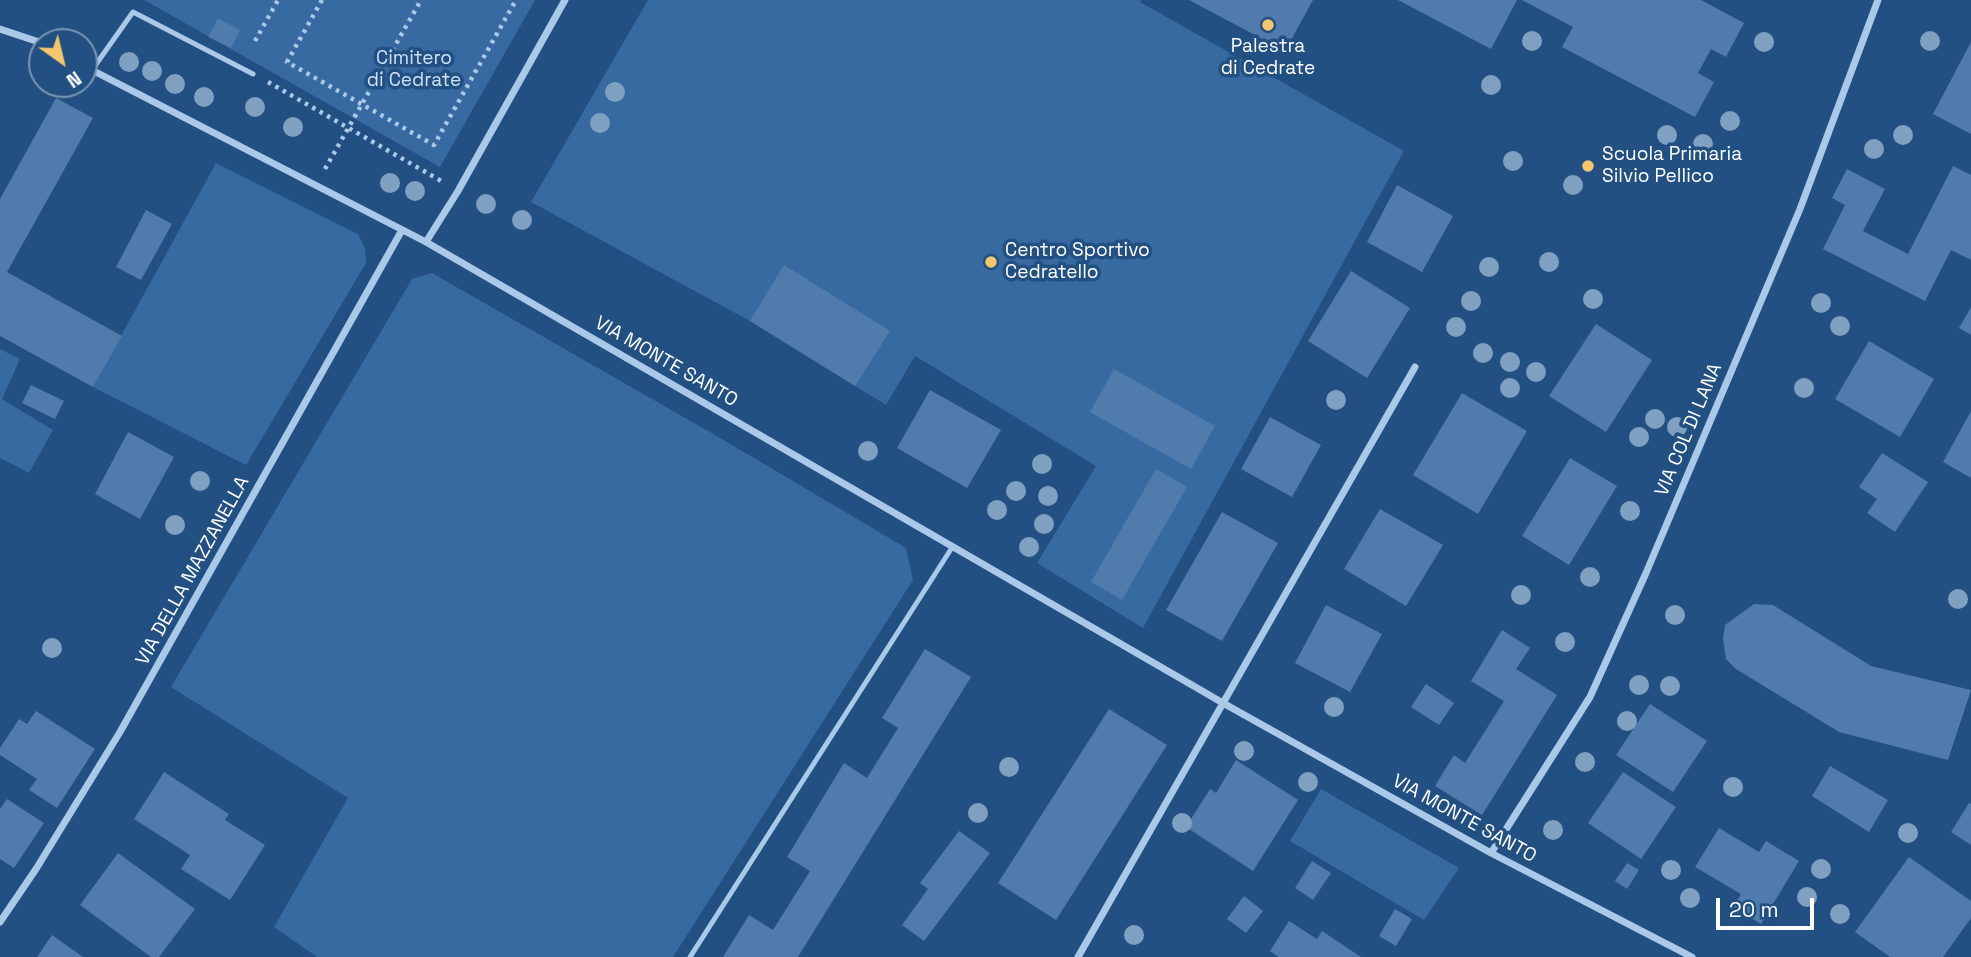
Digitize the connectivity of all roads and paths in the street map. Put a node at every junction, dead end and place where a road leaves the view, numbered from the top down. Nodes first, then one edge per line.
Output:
1 (278, 0) edge
2 (322, 0) edge
3 (421, 0) edge
4 (516, 0) edge
5 (565, 0) edge
6 (1878, 0) edge
7 (0, 29) edge
8 (28, 38) edge
9 (256, 41) dead end
10 (98, 62) edge
11 (98, 73) edge
12 (253, 74) joint
13 (362, 104) junction
14 (349, 127) junction
15 (316, 185) junction
16 (458, 191) junction
17 (402, 230) junction
18 (426, 242) junction
19 (1415, 367) dead end
20 (953, 546) junction
21 (1223, 703) junction
22 (1491, 853) junction
23 (0, 922) edge
24 (690, 957) edge
25 (1078, 957) edge
26 (1692, 957) edge

1 - 9 path
2 - 13 path
3 - 13 path
4 - 13 path
5 - 16 street
6 - 22 street, VIA COL DI LANA
7 - 8 street
10 - 12 lane
11 - 15 street, VIA MONTE SANTO
12 - 14 path
13 - 14 path
14 - 15 path
14 - 16 path
15 - 17 street, VIA MONTE SANTO
16 - 18 street
17 - 18 street, VIA MONTE SANTO
17 - 23 street, VIA DELLA MAZZANELLA
18 - 20 street, VIA MONTE SANTO
19 - 21 street
20 - 21 street, VIA MONTE SANTO
20 - 24 lane
21 - 22 street, VIA MONTE SANTO
21 - 25 street
22 - 26 street, VIA MONTE SANTO

